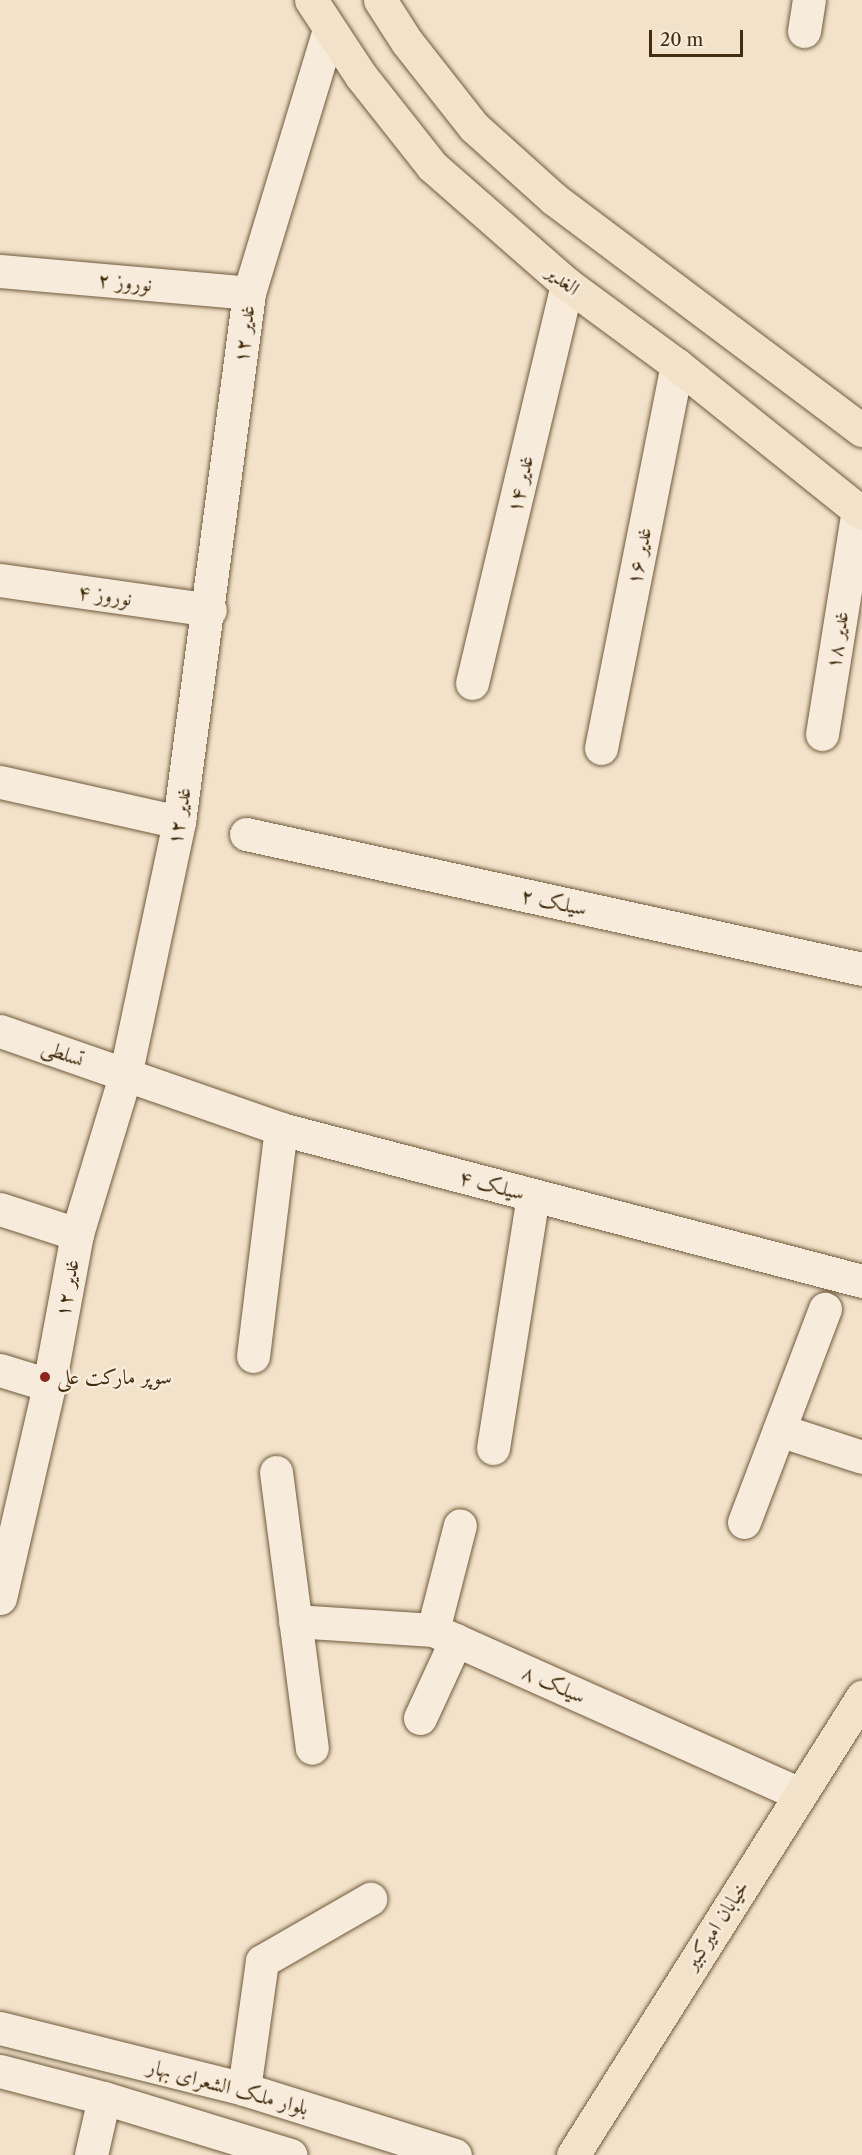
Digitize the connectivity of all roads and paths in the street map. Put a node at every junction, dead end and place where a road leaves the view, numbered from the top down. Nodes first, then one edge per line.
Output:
1 (311, 0) edge
2 (380, 0) edge
3 (329, 29) junction
4 (0, 271) edge
5 (567, 284) junction
6 (249, 293) junction
7 (677, 364) junction
8 (862, 430) edge
9 (860, 512) edge
10 (0, 580) edge
11 (210, 610) junction
12 (472, 683) dead end
13 (822, 734) dead end
14 (601, 748) dead end
15 (0, 782) edge
16 (179, 822) junction
17 (246, 834) dead end
18 (862, 969) edge
19 (0, 1031) edge
20 (125, 1076) junction
21 (281, 1129) junction
22 (533, 1196) junction
23 (0, 1209) edge
24 (76, 1234) junction
25 (862, 1281) edge
26 (825, 1310) dead end
27 (253, 1356) dead end
28 (0, 1370) edge
29 (49, 1385) junction
30 (779, 1430) junction
31 (493, 1448) dead end
32 (862, 1457) edge
33 (276, 1472) dead end
34 (744, 1522) dead end
35 (460, 1525) dead end
36 (0, 1598) edge
37 (295, 1621) junction
38 (445, 1635) junction
39 (862, 1697) edge
40 (420, 1718) dead end
41 (312, 1748) dead end
42 (800, 1794) junction
43 (370, 1899) dead end
44 (0, 2028) edge
45 (0, 2072) edge
46 (244, 2089) junction
47 (104, 2098) junction
48 (91, 2155) edge
49 (291, 2155) edge
50 (455, 2155) edge
51 (573, 2155) edge

1 - 3 main road, الغدیر
2 - 8 main road
3 - 5 main road, الغدیر
3 - 6 street, غدیر ۱۲
4 - 6 street, نوروز ۲
5 - 7 main road, الغدیر
5 - 12 street, غدیر ۱۴
6 - 11 street, غدیر ۱۲
7 - 9 main road, الغدیر
7 - 14 street, غدیر ۱۶
9 - 13 street, غدیر ۱۸
10 - 11 street, نوروز ۴
11 - 16 street, غدیر ۱۲
15 - 16 street
16 - 20 street, غدیر ۱۲
17 - 18 street, سیلک ۲
19 - 20 street, تسلطی
20 - 21 street, سیلک ۴
20 - 24 street, غدیر ۱۲
21 - 22 street, سیلک ۴
21 - 27 street
22 - 25 street, سیلک ۴
22 - 31 street
23 - 24 street
24 - 29 street, غدیر ۱۲
26 - 30 street
28 - 29 street
29 - 36 street, غدیر ۱۲
30 - 32 street
30 - 34 street
33 - 37 street
35 - 38 street
37 - 38 street, سیلک ۸
37 - 41 street
38 - 40 street
38 - 42 street, سیلک ۸
39 - 42 main road, خیابان امیرکبیر
42 - 51 main road, خیابان امیرکبیر
43 - 46 street
44 - 46 street, بلوار ملک الشعرای بهار
45 - 47 street, بلوار ملک الشعرای بهار
46 - 50 street, بلوار ملک الشعرای بهار
47 - 48 street
47 - 49 street, بلوار ملک الشعرای بهار

